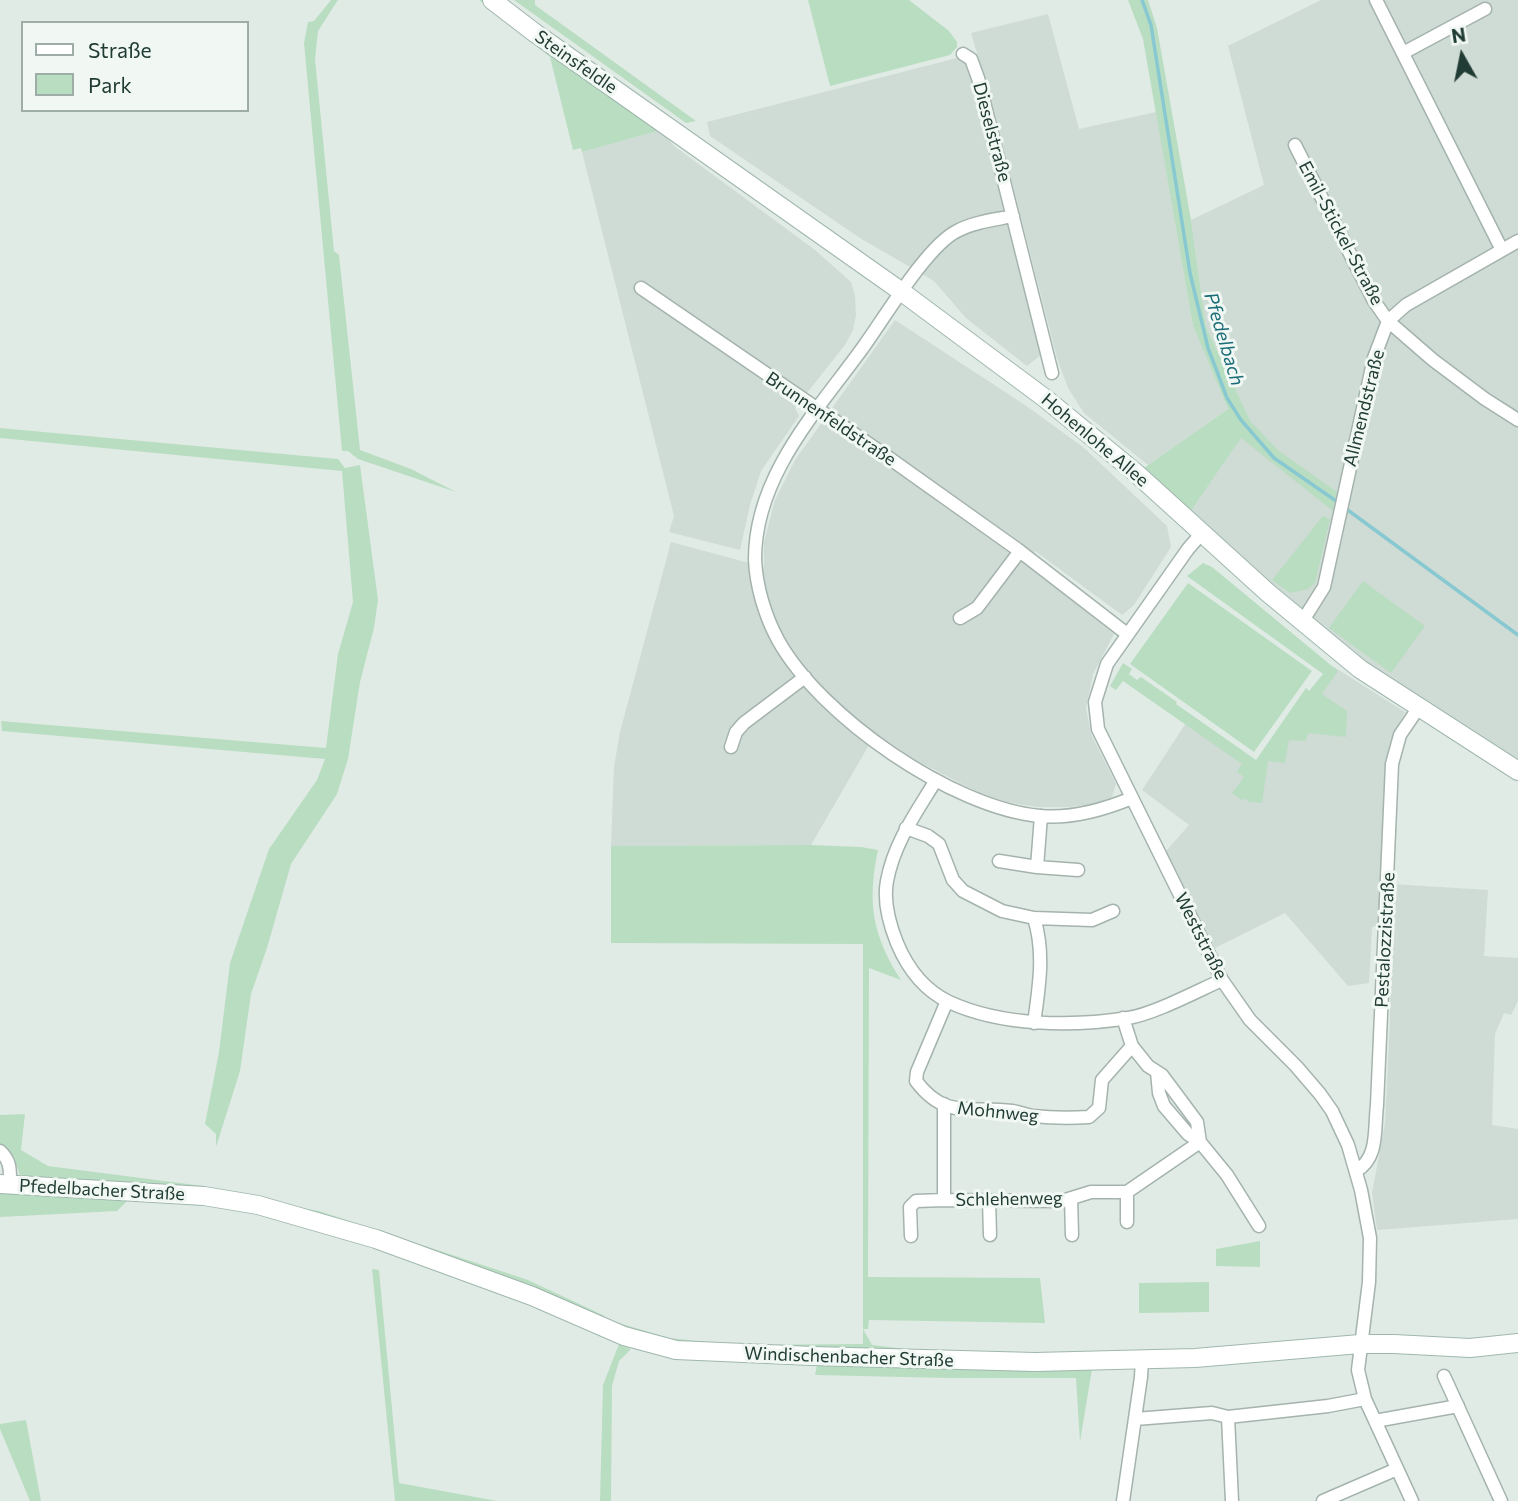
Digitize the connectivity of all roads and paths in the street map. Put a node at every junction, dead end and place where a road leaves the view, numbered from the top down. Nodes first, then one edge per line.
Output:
1 (492, 0) edge
2 (1376, 0) edge
3 (1485, 9) dead end
4 (1403, 53) junction
5 (963, 54) dead end
6 (661, 121) joint
7 (1295, 145) dead end
8 (1013, 216) junction
9 (1518, 241) edge
10 (1502, 250) junction
11 (641, 289) dead end
12 (902, 292) junction
13 (1388, 321) junction
14 (1052, 373) dead end
15 (818, 410) junction
16 (1518, 420) edge
17 (1202, 533) junction
18 (1020, 551) junction
19 (960, 618) dead end
20 (1301, 622) junction
21 (1127, 634) junction
22 (806, 677) junction
23 (1419, 707) junction
24 (731, 747) dead end
25 (1518, 771) edge
26 (936, 780) junction
27 (1132, 798) junction
28 (1041, 816) junction
29 (906, 828) junction
30 (999, 861) dead end
31 (1037, 867) junction
32 (1078, 870) dead end
33 (1113, 911) dead end
34 (1034, 918) junction
35 (1222, 980) junction
36 (947, 1001) junction
37 (1123, 1018) junction
38 (1034, 1023) junction
39 (1132, 1046) junction
40 (944, 1104) junction
41 (1200, 1142) junction
42 (0, 1151) edge
43 (1356, 1171) junction
44 (5, 1184) edge
45 (1127, 1192) junction
46 (204, 1196) joint
47 (1072, 1198) junction
48 (944, 1200) junction
49 (989, 1200) junction
50 (1127, 1222) dead end
51 (1259, 1226) dead end
52 (990, 1235) dead end
53 (1072, 1235) dead end
54 (911, 1236) dead end
55 (1518, 1343) edge
56 (1360, 1345) junction
57 (1142, 1359) junction
58 (1444, 1376) dead end
59 (1365, 1399) junction
60 (1458, 1406) junction
61 (1228, 1417) junction
62 (1135, 1419) junction
63 (1375, 1421) junction
64 (1397, 1469) junction
65 (1123, 1501) edge
66 (1232, 1501) edge
67 (1324, 1501) edge
68 (1412, 1501) edge
69 (1501, 1501) edge

1 - 6 street, Steinsfeldle
2 - 4 street
3 - 4 street
4 - 10 street
5 - 8 street, Dieselstraße
6 - 12 street, Hohenlohe Allee
7 - 13 street, Emil-Stickel-Straße
8 - 12 street
8 - 14 street, Dieselstraße
9 - 10 street
10 - 13 street
11 - 15 street, Brunnenfeldstraße
12 - 15 street
12 - 17 street, Hohenlohe Allee
13 - 16 street, Emil-Stickel-Straße
13 - 20 street, Allmendstraße
15 - 18 street, Brunnenfeldstraße
15 - 22 street
17 - 20 street, Hohenlohe Allee
17 - 21 street, Weststraße
18 - 19 street
18 - 21 street, Brunnenfeldstraße
20 - 23 street, Hohenlohe Allee
21 - 27 street, Weststraße
22 - 24 street
22 - 26 street
23 - 25 street, Hohenlohe Allee
23 - 43 street, Pestalozzistraße
26 - 28 street
26 - 29 street
27 - 28 street
27 - 35 street, Weststraße
28 - 31 street
29 - 34 street
29 - 36 street
30 - 31 street
31 - 32 street
33 - 34 street
34 - 38 street
35 - 37 street
35 - 43 street, Weststraße
36 - 38 street
36 - 40 street, Mohnweg
37 - 38 street
37 - 39 street
39 - 40 street, Mohnweg
39 - 41 street
40 - 48 street, Schlehenweg
41 - 45 street
41 - 51 street
42 - 44 street
43 - 56 street, Weststraße
44 - 46 street, Pfedelbacher Straße
45 - 47 street, Schlehenweg
45 - 50 street
46 - 57 street, Windischenbacher Straße
47 - 49 street, Schlehenweg
47 - 53 street
48 - 49 street, Schlehenweg
48 - 54 street
49 - 52 street
55 - 56 street, Windischenbacher Straße
56 - 57 street, Windischenbacher Straße
56 - 59 street, Weststraße
57 - 62 street
58 - 60 street
59 - 61 street
59 - 63 street, Weststraße
60 - 63 street
60 - 69 street
61 - 62 street
61 - 66 street
62 - 65 street
63 - 64 street, Weststraße
64 - 67 street
64 - 68 street, Weststraße

